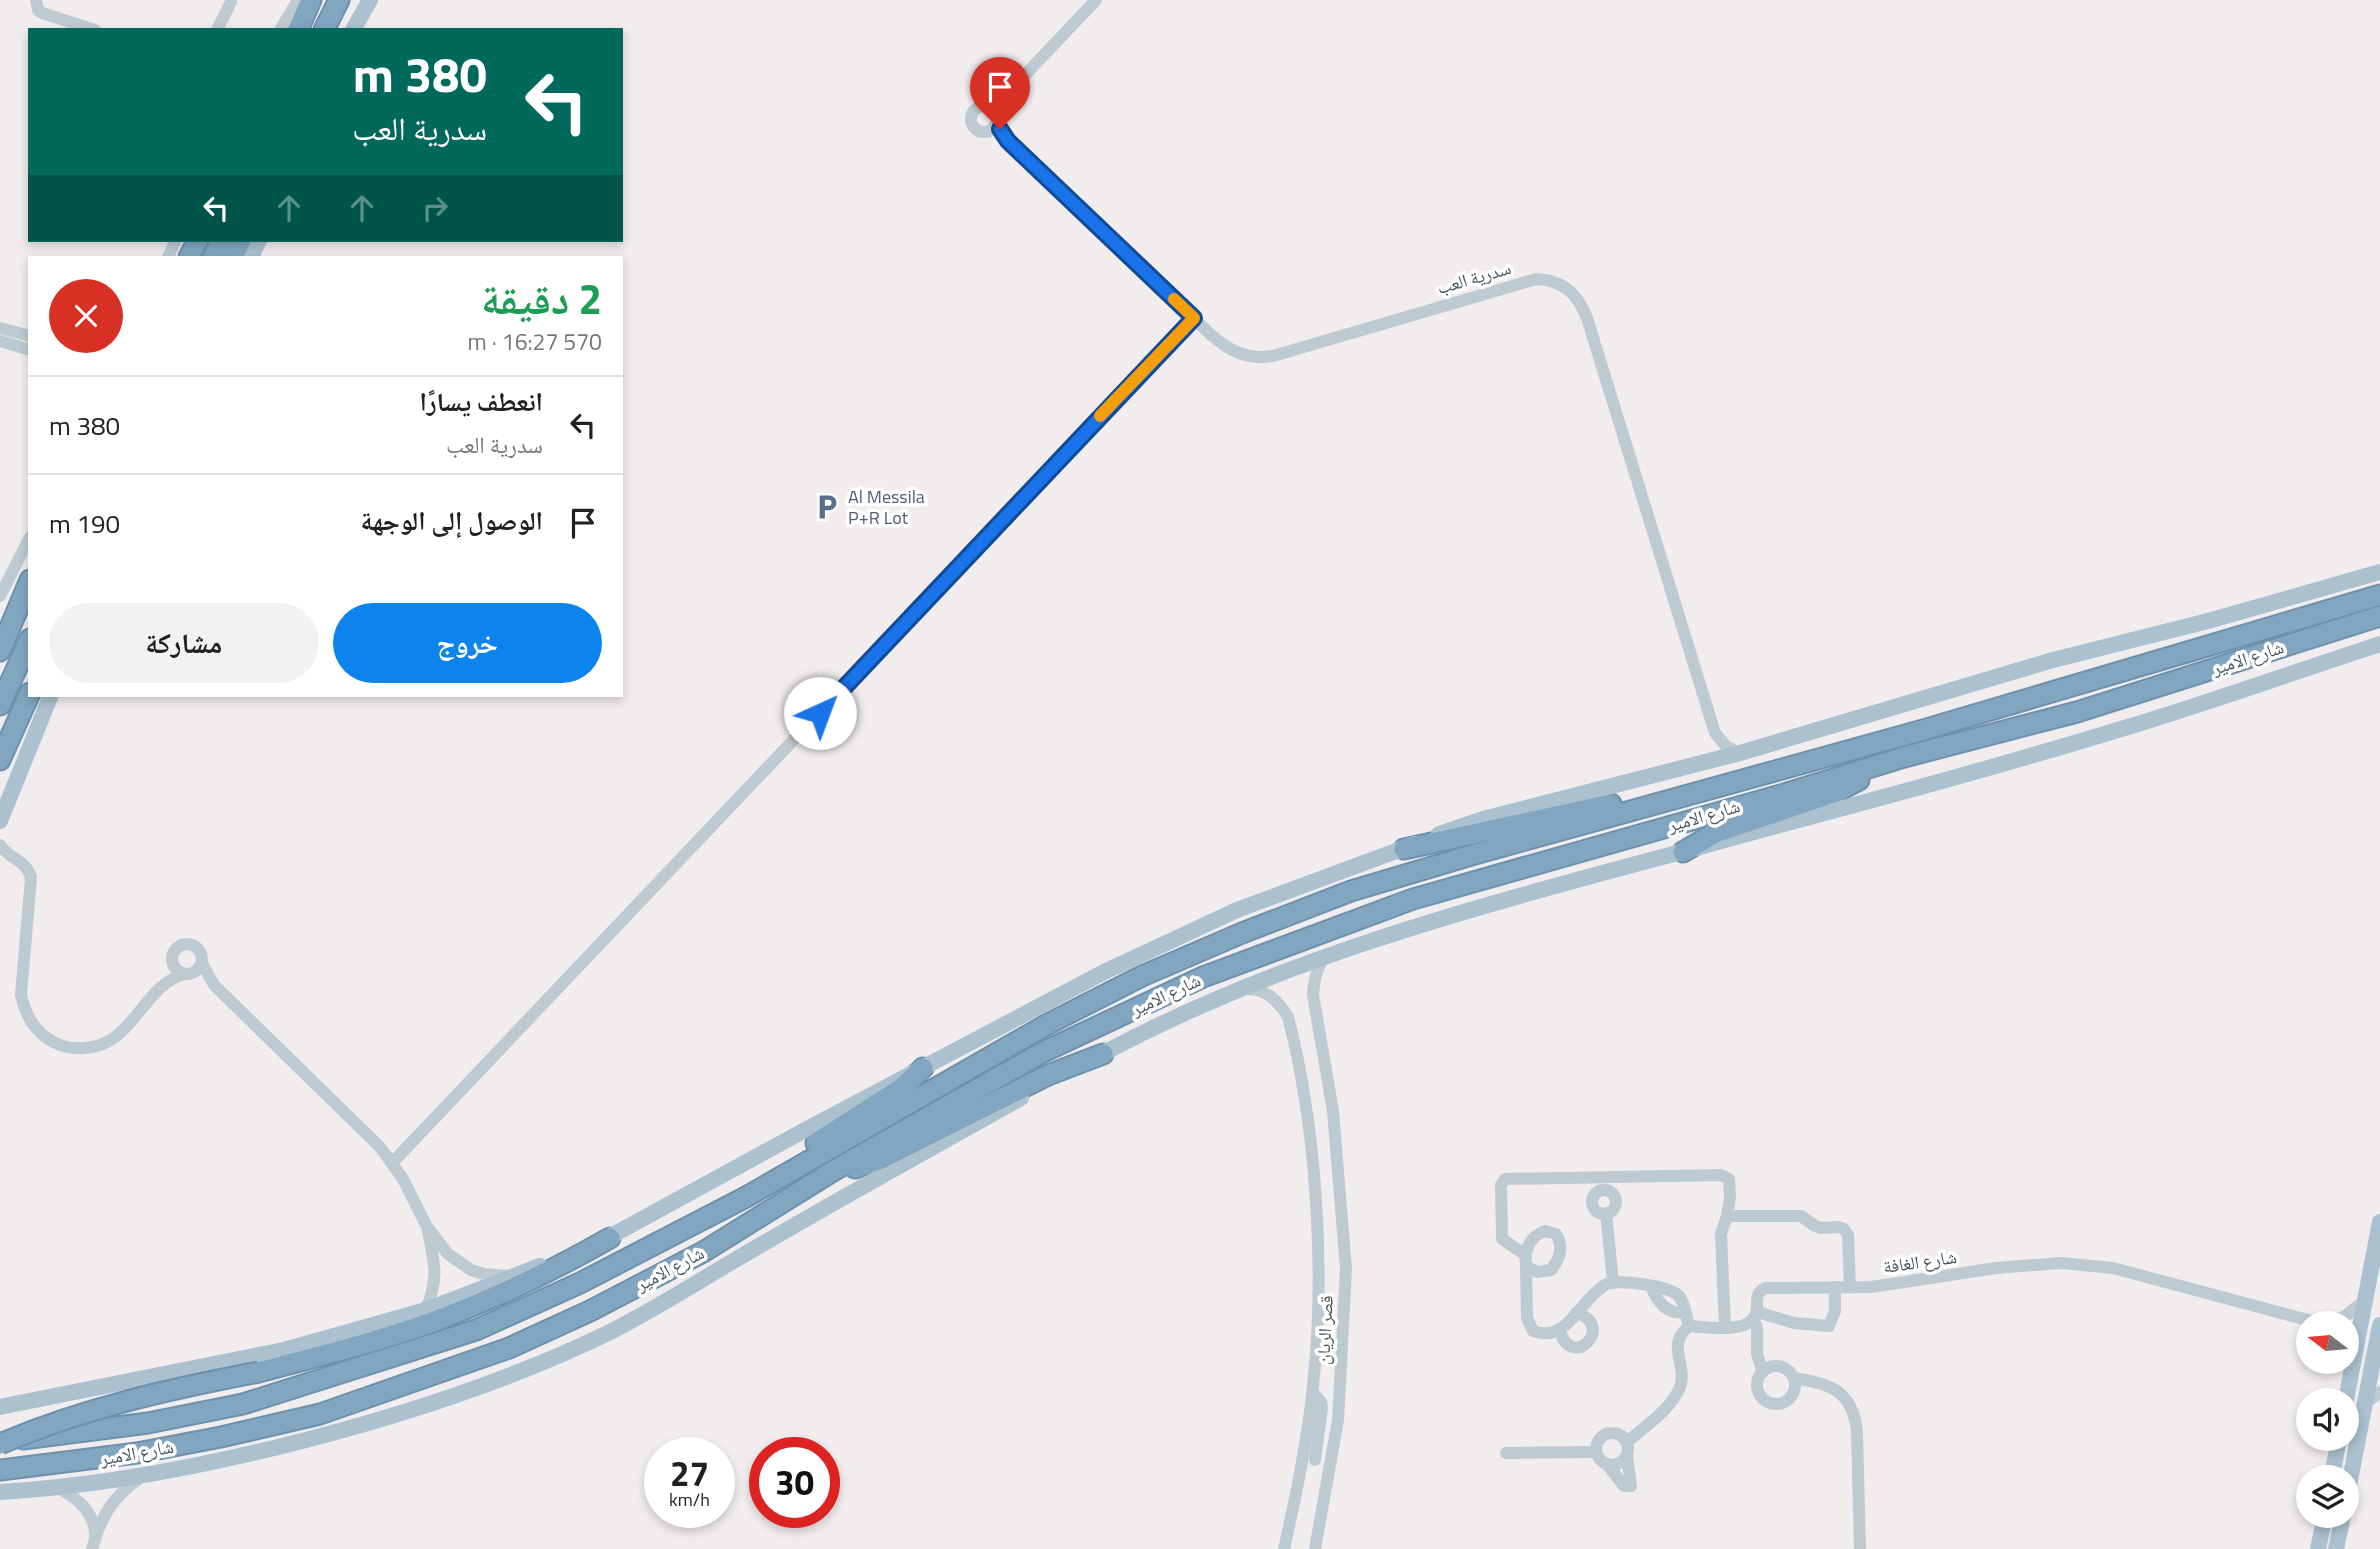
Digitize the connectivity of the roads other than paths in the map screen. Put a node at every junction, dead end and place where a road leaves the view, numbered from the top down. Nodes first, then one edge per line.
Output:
1 (36, 0) edge
2 (298, 0) edge
3 (311, 0) edge
4 (339, 0) edge
5 (360, 0) edge
6 (370, 0) edge
7 (1096, 0) edge
8 (228, 1) edge
9 (89, 28) edge
10 (218, 28) edge
11 (281, 28) edge
12 (299, 28) edge
13 (325, 28) edge
14 (333, 28) edge
15 (346, 28) edge
16 (355, 28) edge
17 (1194, 318) junction
18 (0, 328) edge
19 (28, 335) edge
20 (0, 341) edge
21 (28, 349) edge
22 (28, 541) edge
23 (2380, 572) edge
24 (28, 576) edge
25 (28, 585) edge
26 (2380, 595) edge
27 (0, 596) edge
28 (2380, 616) edge
29 (0, 628) edge
30 (28, 643) edge
31 (2380, 644) edge
32 (2380, 649) edge
33 (2362, 650) junction
34 (0, 651) edge
35 (28, 697) edge
36 (50, 697) edge
37 (0, 705) edge
38 (1715, 733) junction
39 (1740, 753) junction
40 (1904, 757) junction
41 (0, 760) edge
42 (1706, 762) junction
43 (1716, 787) junction
44 (0, 821) edge
45 (0, 845) edge
46 (1404, 849) junction
47 (1683, 852) junction
48 (5, 857) edge
49 (1324, 957) junction
50 (202, 963) junction
51 (173, 965) junction
52 (188, 974) junction
53 (166, 984) junction
54 (215, 985) junction
55 (1242, 989) junction
56 (1102, 1054) junction
57 (923, 1068) junction
58 (1333, 1111) junction
59 (1308, 1117) junction
60 (392, 1163) junction
61 (833, 1171) junction
62 (746, 1196) junction
63 (1606, 1213) dead end
64 (1727, 1216) junction
65 (2380, 1222) edge
66 (427, 1227) junction
67 (610, 1238) junction
68 (512, 1276) junction
69 (1613, 1282) junction
70 (1835, 1287) junction
71 (1850, 1287) junction
72 (2364, 1301) junction
73 (426, 1310) junction
74 (2352, 1311) edge
75 (1576, 1313) junction
76 (1755, 1316) junction
77 (2296, 1317) edge
78 (2359, 1319) edge
79 (2380, 1325) edge
80 (1689, 1326) junction
81 (1725, 1328) junction
82 (1560, 1331) junction
83 (2378, 1354) edge
84 (1763, 1372) junction
85 (1794, 1378) junction
86 (2380, 1392) edge
87 (2366, 1403) junction
88 (0, 1407) edge
89 (1627, 1442) junction
90 (0, 1443) edge
91 (1597, 1452) junction
92 (1506, 1453) dead end
93 (1627, 1456) junction
94 (1309, 1460) junction
95 (1331, 1460) junction
96 (1606, 1464) junction
97 (2353, 1465) edge
98 (0, 1470) edge
99 (140, 1478) junction
100 (58, 1488) junction
101 (0, 1492) edge
102 (2322, 1528) edge
103 (2340, 1528) edge
104 (94, 1544) edge
105 (1284, 1549) edge
106 (1315, 1549) edge
107 (1860, 1549) edge
108 (2318, 1549) edge
109 (2336, 1549) edge

1 - 9 street
2 - 11 street
3 - 12 highway
4 - 13 highway
4 - 14 highway
5 - 15 main road
6 - 16 main road
7 - 17 street, سدرية العب
8 - 10 street
17 - 38 street, سدرية العب
17 - 60 street
18 - 19 street
20 - 21 street
22 - 27 street
23 - 39 main road
24 - 29 highway
25 - 34 highway
26 - 43 highway, شارع الامير
28 - 40 highway, شارع الامير
30 - 37 highway
31 - 33 main road, شارع الامير
32 - 33 main road
33 - 47 main road, شارع الامير
35 - 41 highway
36 - 44 main road
38 - 39 street
38 - 42 street
39 - 42 main road
40 - 47 highway
40 - 61 highway, شارع الامير
42 - 46 main road
43 - 46 highway
43 - 62 highway, شارع الامير
45 - 48 street
46 - 57 main road
47 - 49 main road, شارع الامير
48 - 53 street
49 - 55 main road, شارع الامير
49 - 58 street, قصر الريان
50 - 51 street
50 - 52 street
50 - 54 street
51 - 52 street
51 - 53 street
52 - 53 street
52 - 54 street
54 - 60 street
55 - 56 main road, شارع الامير
55 - 59 street, قصر الريان
56 - 61 highway
56 - 99 main road, شارع الامير
57 - 62 highway
57 - 67 main road
58 - 59 street
58 - 95 street, قصر الريان
59 - 94 street, قصر الريان
60 - 66 street
61 - 98 highway, شارع الامير
62 - 90 highway, شارع الامير
63 - 69 street
64 - 71 street
64 - 81 street
64 - 82 street
65 - 72 main road
66 - 68 street
66 - 73 street
67 - 68 main road
67 - 90 highway, bridge
68 - 73 main road
69 - 75 street
69 - 80 street
70 - 71 street, شارع الغافة
70 - 76 street, شارع الغافة
70 - 76 street
71 - 77 street, شارع الغافة
72 - 74 street, شارع الغافة
72 - 78 main road
73 - 88 main road
75 - 82 street
75 - 82 street
76 - 81 street
76 - 84 street
79 - 83 main road
80 - 81 street
80 - 89 street
83 - 87 main road
84 - 85 street
84 - 85 street
85 - 107 street
86 - 87 street
87 - 97 main road
89 - 91 street
89 - 93 street
91 - 92 street
91 - 96 street
93 - 96 street
93 - 96 street
94 - 95 street
94 - 105 street, قصر الريان
95 - 106 street, قصر الريان
99 - 100 main road, شارع الامير
99 - 104 street
100 - 101 main road, شارع الامير
100 - 104 street
102 - 108 main road
103 - 109 main road

